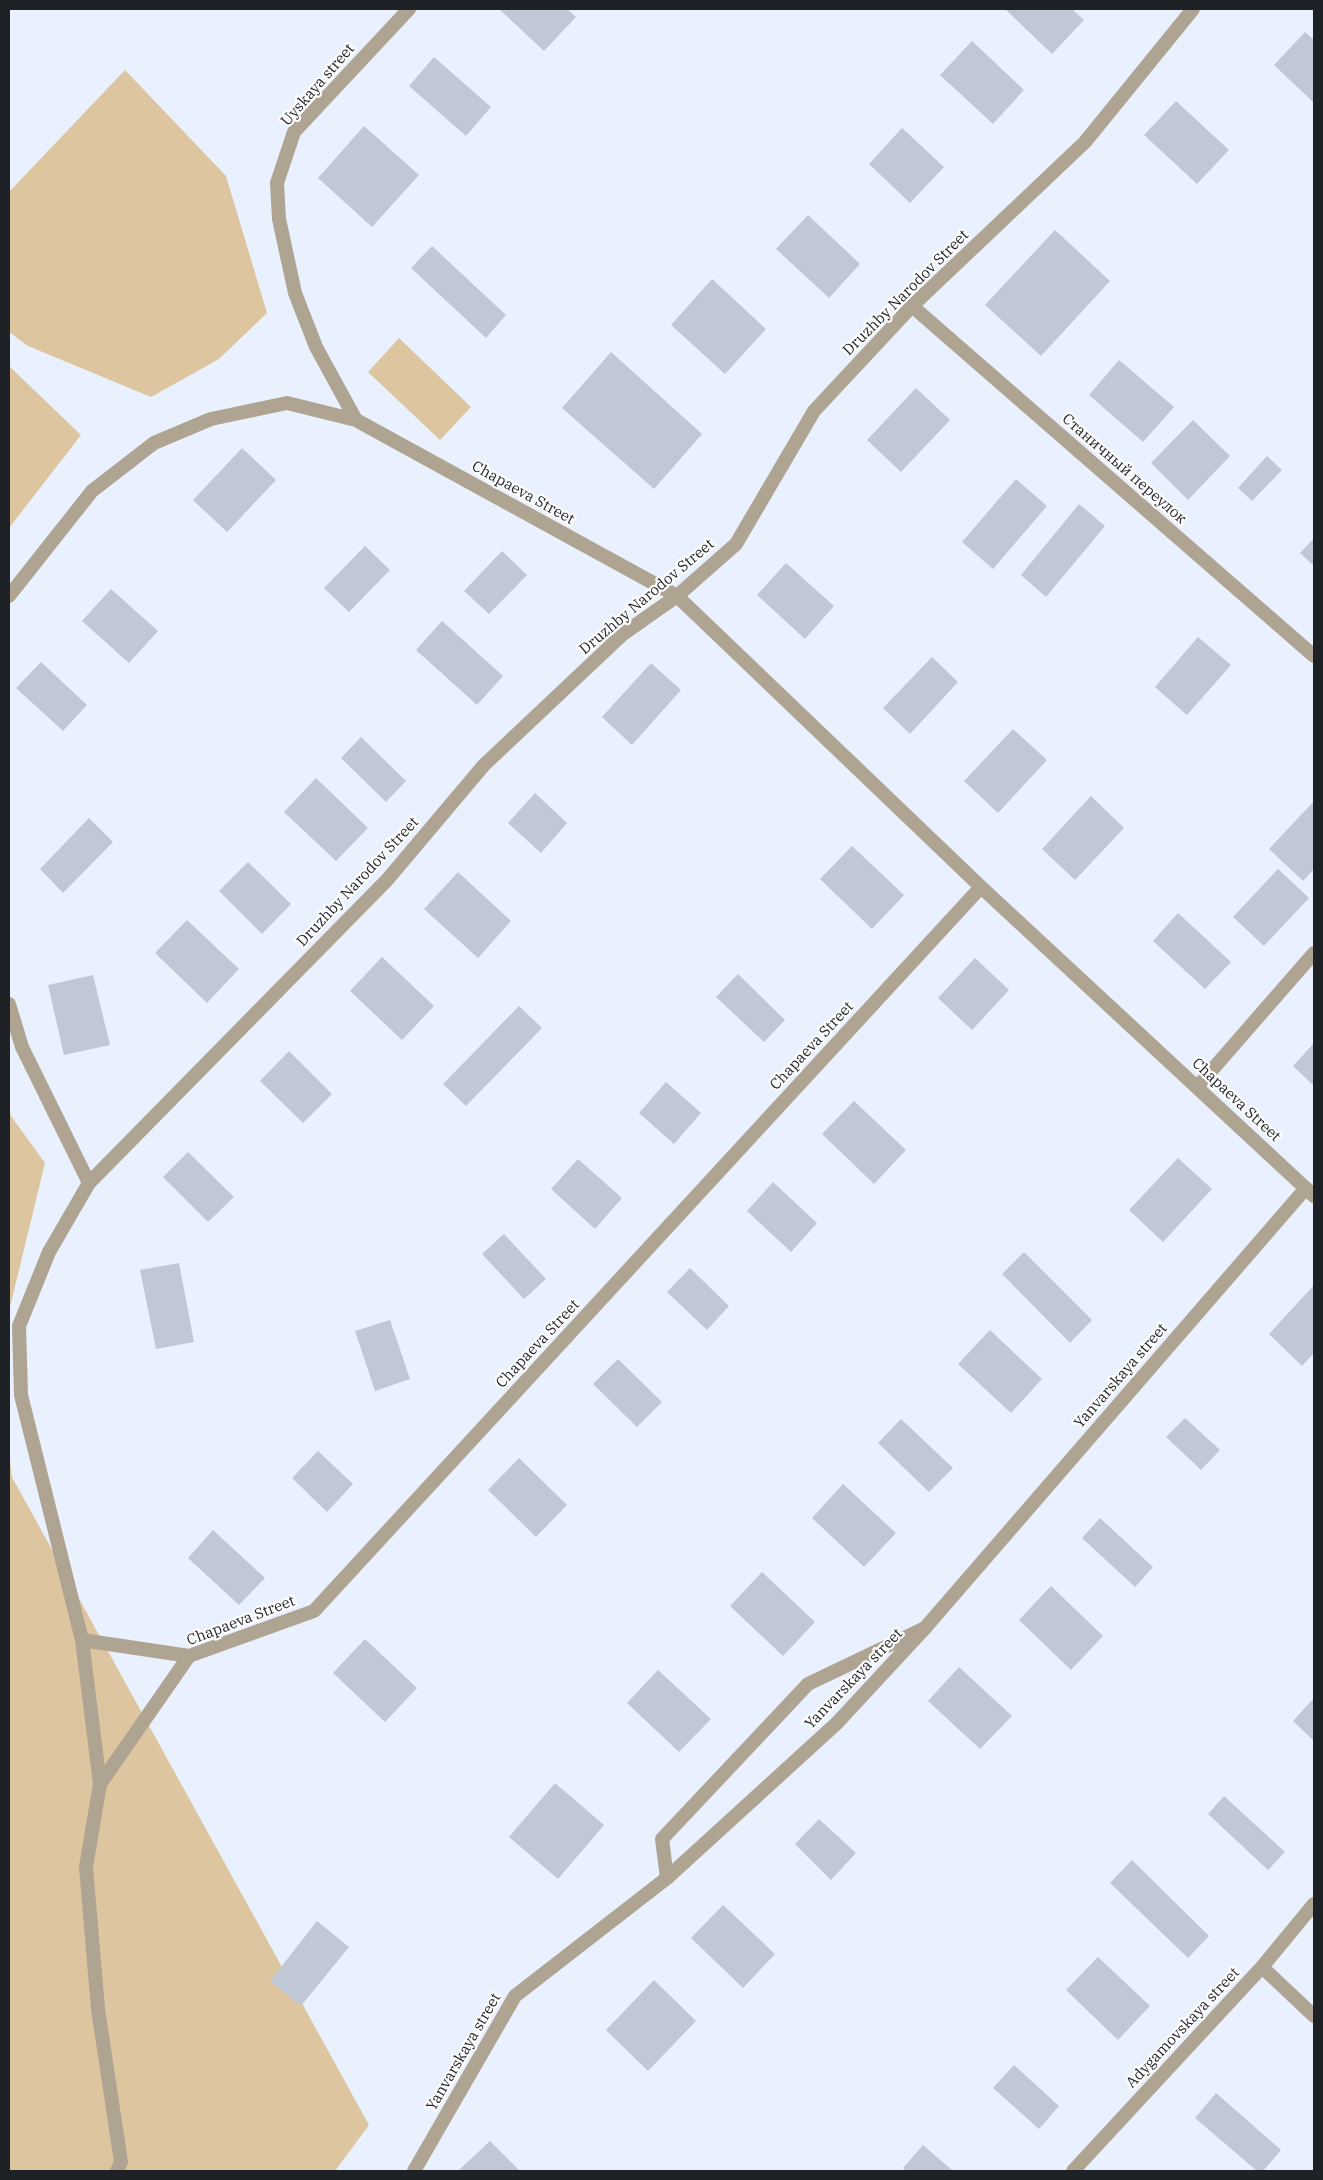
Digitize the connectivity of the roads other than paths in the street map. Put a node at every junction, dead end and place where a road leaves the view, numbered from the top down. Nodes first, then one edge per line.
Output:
1 (409, 9) edge
2 (1192, 9) edge
3 (912, 306) junction
4 (356, 420) junction
5 (9, 596) edge
6 (677, 596) junction
7 (1314, 656) edge
8 (982, 887) junction
9 (1314, 953) edge
10 (9, 1004) edge
11 (1198, 1086) junction
12 (88, 1184) junction
13 (1310, 1192) edge
14 (925, 1628) junction
15 (82, 1640) junction
16 (189, 1656) junction
17 (100, 1784) junction
18 (667, 1878) junction
19 (1314, 1904) edge
20 (1262, 1966) junction
21 (1314, 2016) edge
22 (117, 2171) edge
23 (414, 2171) edge
24 (1073, 2171) edge

1 - 4 street, Uyskaya street
2 - 3 street, Druzhby Narodov Street
3 - 6 street, Druzhby Narodov Street
3 - 7 street, Станичный переулок
4 - 5 street, Chapaeva Street
4 - 6 street, Chapaeva Street
6 - 8 street, Chapaeva Street
6 - 12 street, Druzhby Narodov Street
8 - 11 street, Chapaeva Street
8 - 16 street, Chapaeva Street
9 - 11 street
10 - 12 street
11 - 13 street, Chapaeva Street
12 - 15 street, Druzhby Narodov Street
13 - 14 street, Yanvarskaya street
14 - 18 street, Yanvarskaya street
14 - 18 street
15 - 16 street
15 - 17 street, Druzhby Narodov Street
16 - 17 street, Chapaeva Street
17 - 22 street
18 - 23 street, Yanvarskaya street
19 - 20 street, Adygamovskaya street
20 - 21 street
20 - 24 street, Adygamovskaya street

